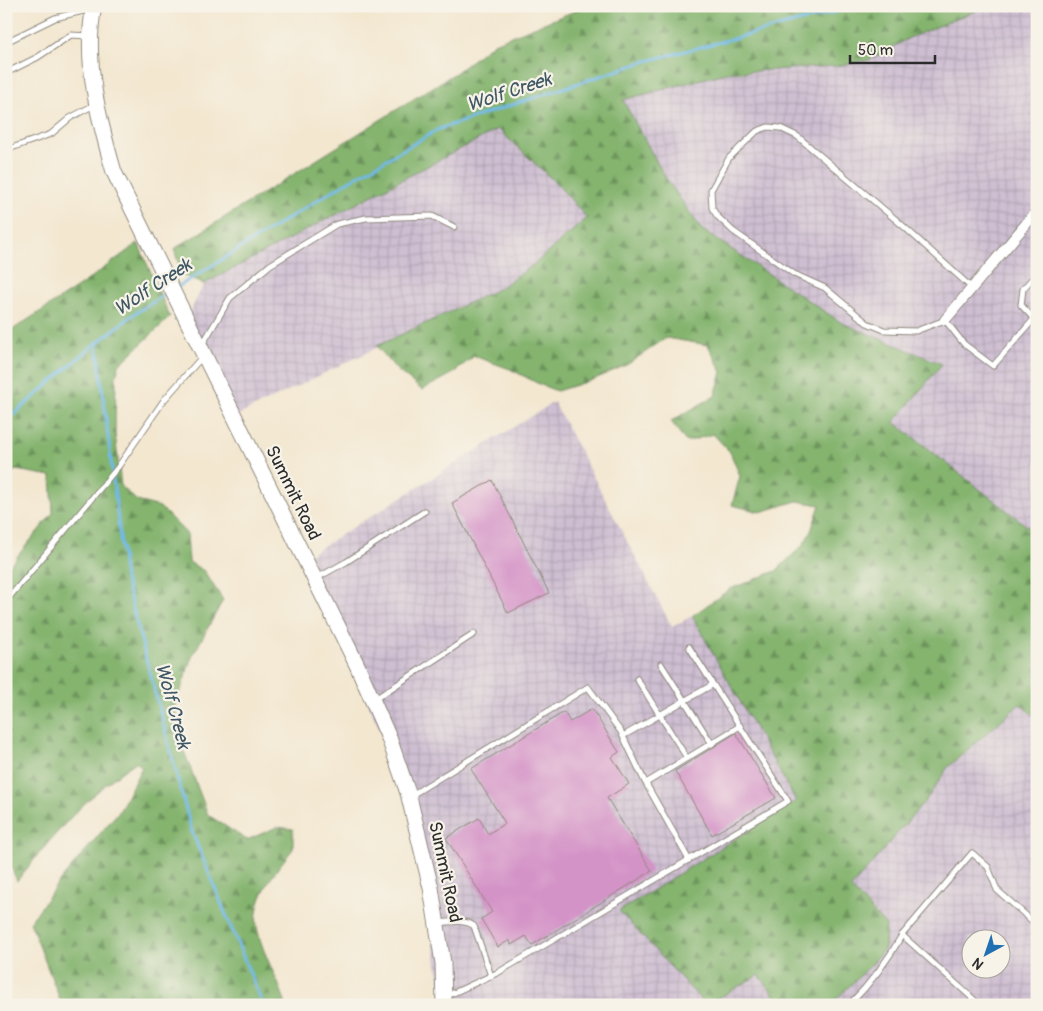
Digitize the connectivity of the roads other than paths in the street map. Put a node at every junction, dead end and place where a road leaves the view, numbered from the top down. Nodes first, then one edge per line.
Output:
1 (94, 7) edge
2 (91, 36) junction
3 (6, 42) edge
4 (6, 73) edge
5 (97, 104) junction
6 (6, 150) edge
7 (1037, 212) edge
8 (454, 226) dead end
9 (1037, 273) edge
10 (972, 288) junction
11 (945, 320) junction
12 (1035, 320) edge
13 (202, 351) junction
14 (426, 512) dead end
15 (315, 580) junction
16 (7, 600) edge
17 (474, 634) dead end
18 (689, 647) dead end
19 (661, 664) dead end
20 (637, 679) dead end
21 (712, 685) junction
22 (372, 700) junction
23 (685, 700) junction
24 (659, 715) junction
25 (740, 726) junction
26 (623, 736) junction
27 (712, 744) junction
28 (687, 758) junction
29 (646, 783) junction
30 (409, 797) junction
31 (689, 860) junction
32 (436, 924) junction
33 (1037, 926) edge
34 (902, 935) junction
35 (491, 976) junction
36 (444, 1001) edge
37 (849, 1005) edge
38 (980, 1005) edge

1 - 2 street, Summit Road
1 - 3 lane
2 - 4 lane
2 - 5 street, Summit Road
5 - 6 lane
5 - 13 street, Summit Road
7 - 10 street
8 - 13 lane
9 - 12 lane
10 - 11 street
10 - 11 lane
11 - 12 lane
13 - 15 street, Summit Road
13 - 16 lane
14 - 15 lane
15 - 22 street, Summit Road
17 - 22 lane
18 - 21 lane
19 - 23 lane
20 - 24 lane
21 - 23 lane
21 - 25 lane
22 - 30 street, Summit Road
23 - 24 lane
23 - 27 lane
24 - 26 lane
24 - 28 lane
25 - 27 lane
25 - 31 lane
26 - 29 lane
26 - 30 lane
27 - 28 lane
28 - 29 lane
29 - 31 lane
30 - 32 street, Summit Road
31 - 35 lane
32 - 35 lane
32 - 36 street, Summit Road
33 - 34 lane
34 - 37 lane
34 - 38 lane
35 - 36 lane

